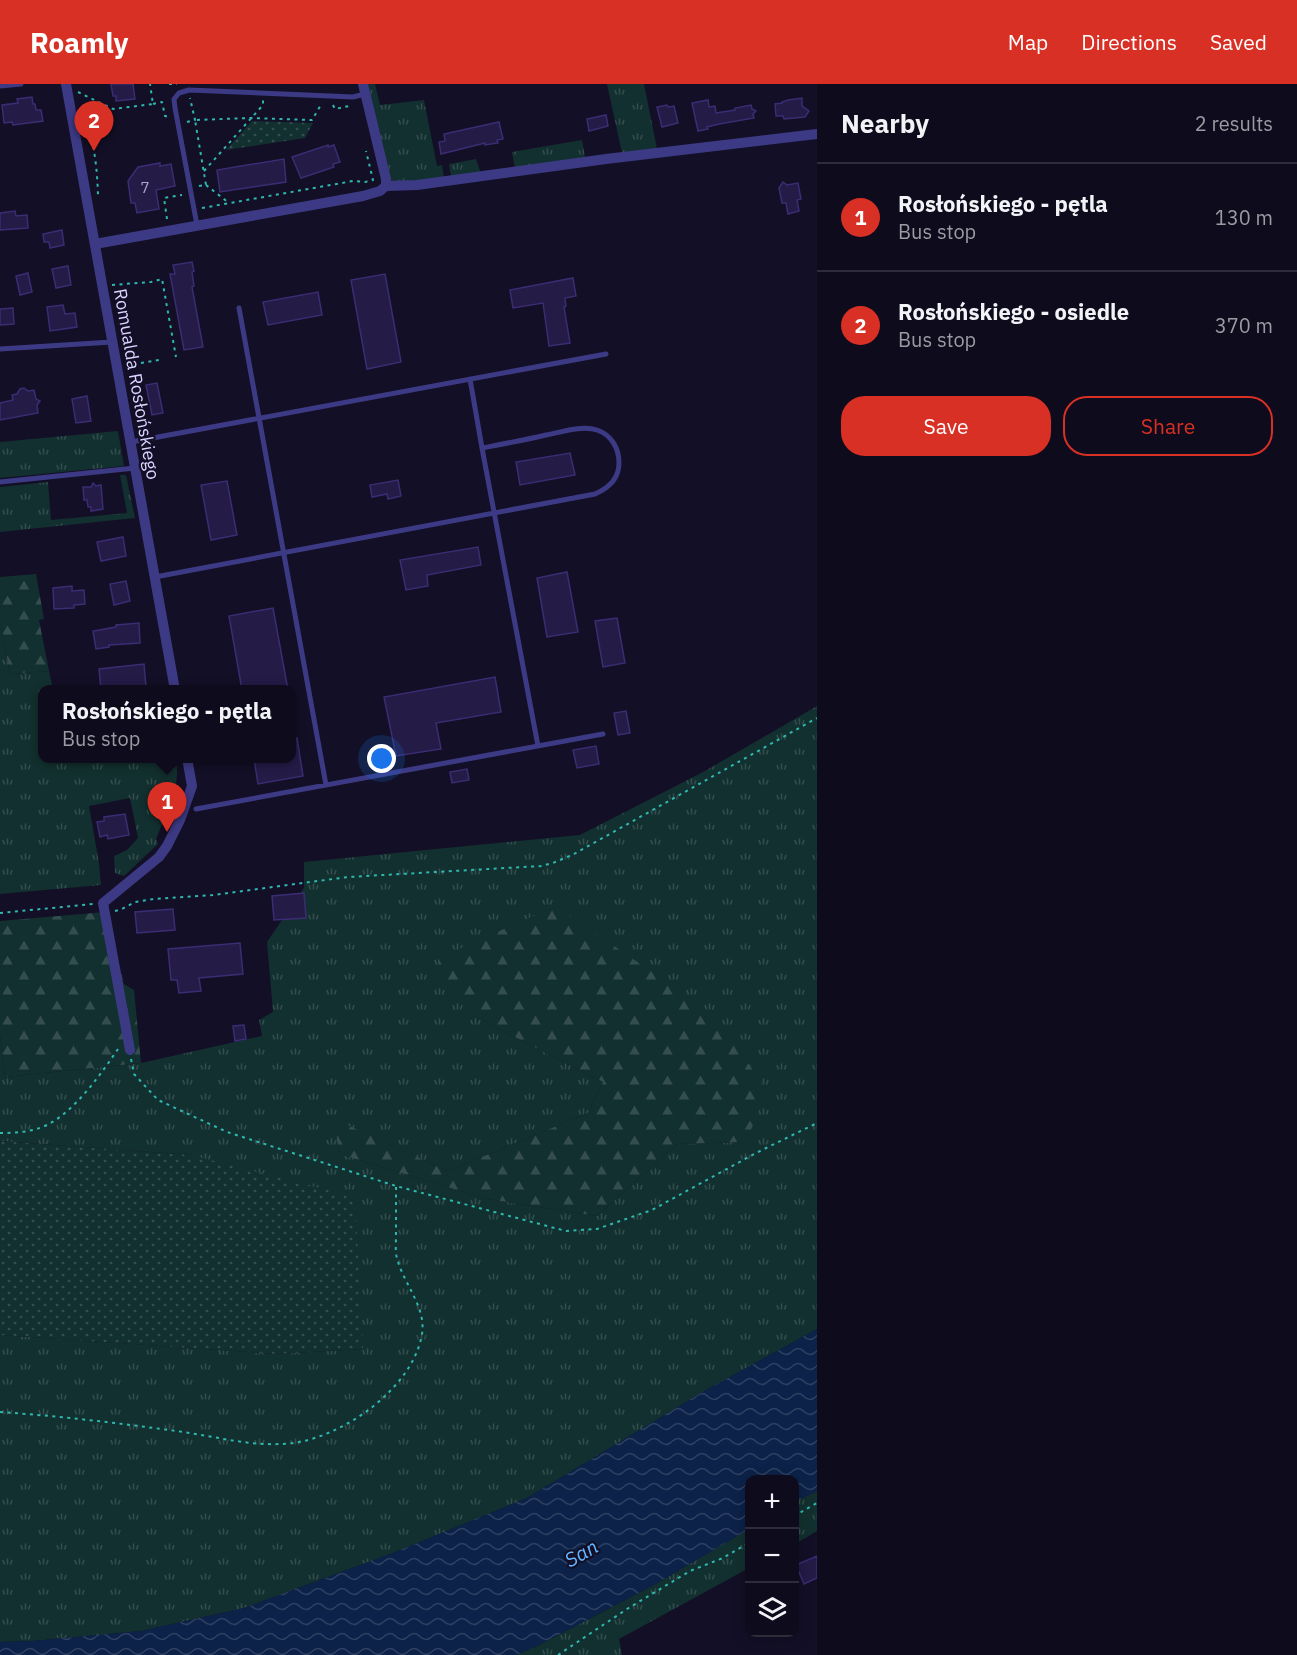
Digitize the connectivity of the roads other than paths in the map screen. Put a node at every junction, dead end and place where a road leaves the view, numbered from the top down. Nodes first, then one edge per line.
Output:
1 (21, 84) edge
2 (66, 84) edge
3 (0, 86) edge
4 (365, 89) edge
5 (817, 134) edge
6 (386, 186) junction
7 (198, 225) junction
8 (95, 244) junction
9 (239, 308) dead end
10 (112, 342) junction
11 (0, 349) edge
12 (606, 354) dead end
13 (470, 379) junction
14 (259, 418) junction
15 (131, 442) junction
16 (482, 448) junction
17 (135, 468) junction
18 (0, 482) edge
19 (494, 513) junction
20 (284, 552) junction
21 (154, 576) junction
22 (174, 685) edge
23 (603, 734) dead end
24 (538, 746) junction
25 (188, 763) edge
26 (326, 785) junction
27 (196, 809) dead end
28 (126, 1047) road end

1 - 3 lane
2 - 8 street, Romualda Rosłońskiego
4 - 6 street
4 - 7 lane
5 - 6 street
6 - 7 street
7 - 8 street
8 - 10 street, Romualda Rosłońskiego
9 - 14 lane
10 - 11 lane
10 - 15 street, Romualda Rosłońskiego
12 - 13 lane
13 - 14 lane
13 - 16 lane
14 - 15 lane
14 - 20 lane
15 - 17 street, Romualda Rosłońskiego
16 - 19 lane
16 - 19 lane
17 - 18 lane
17 - 21 street, Romualda Rosłońskiego
19 - 20 lane
19 - 24 lane
20 - 21 lane
20 - 26 lane
21 - 22 street, Romualda Rosłońskiego
23 - 24 lane
24 - 26 lane
25 - 28 street
26 - 27 lane

